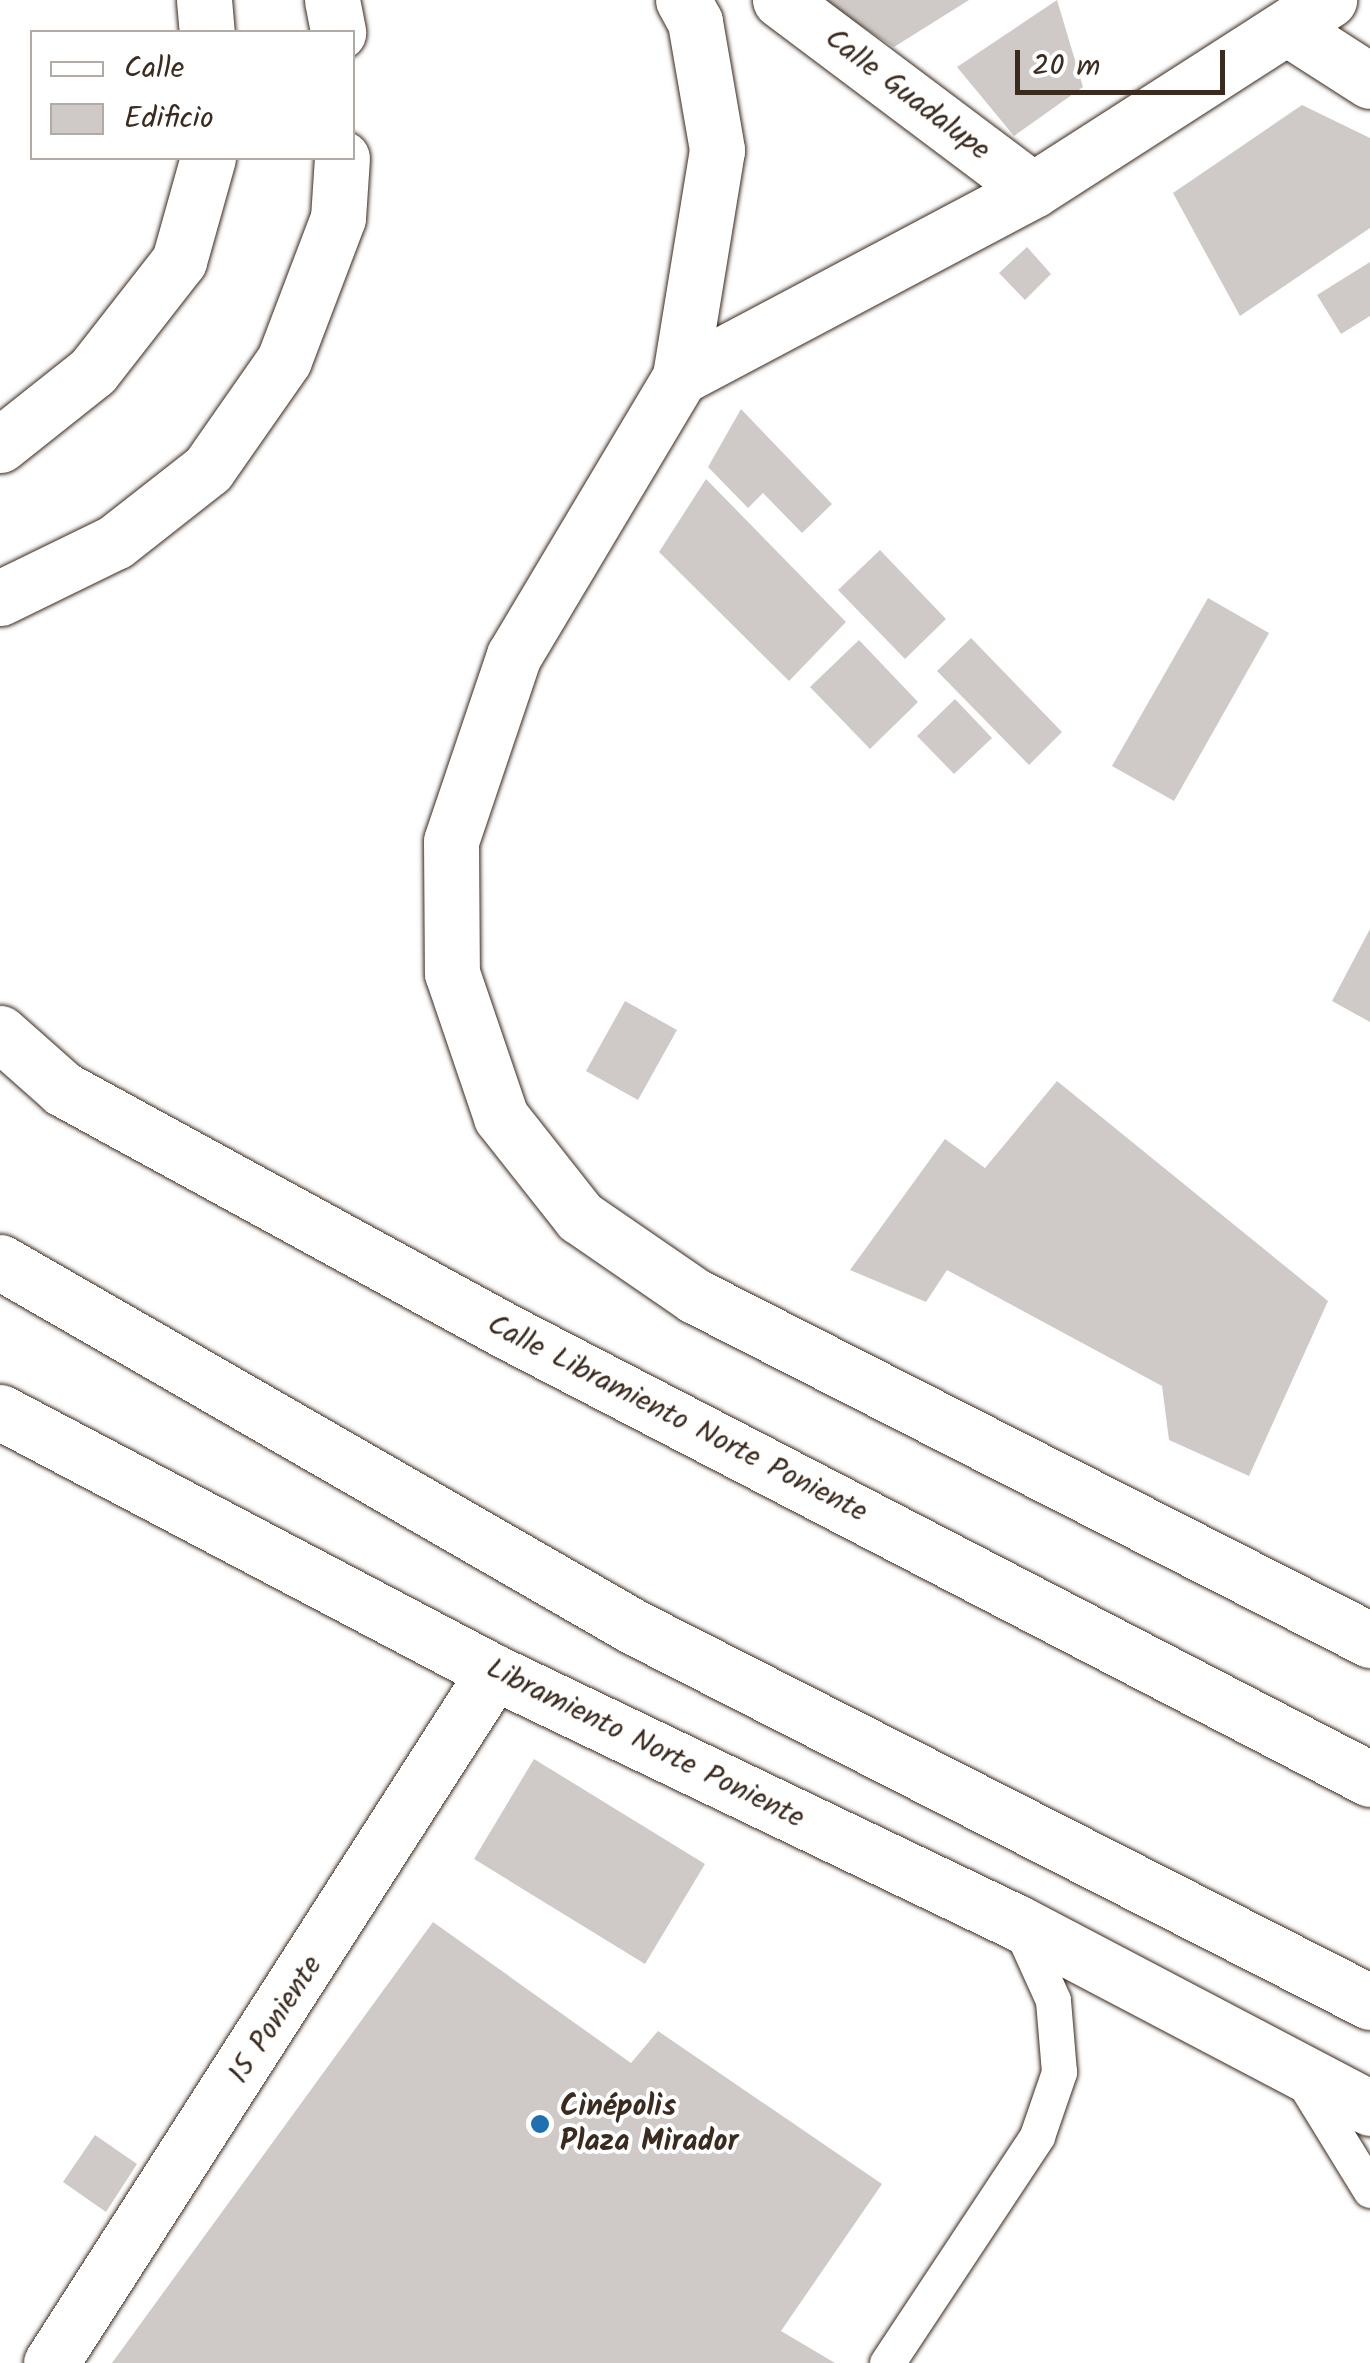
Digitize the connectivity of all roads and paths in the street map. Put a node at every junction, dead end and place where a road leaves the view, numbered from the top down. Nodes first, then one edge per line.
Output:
1 (204, 0) edge
2 (332, 0) edge
3 (683, 0) edge
4 (780, 0) edge
5 (1309, 15) edge
6 (207, 30) edge
7 (338, 30) edge
8 (1370, 81) edge
9 (207, 160) edge
10 (342, 160) edge
11 (1034, 190) junction
12 (680, 376) junction
13 (0, 445) edge
14 (0, 598) edge
15 (0, 1033) edge
16 (0, 1262) edge
17 (0, 1412) edge
18 (1370, 1640) edge
19 (494, 1672) junction
20 (1370, 1779) edge
21 (1018, 1922) junction
22 (1370, 2002) edge
23 (1294, 2067) junction
24 (1370, 2108) edge
25 (1370, 2190) edge
26 (51, 2363) edge
27 (887, 2363) edge

1 - 6 main road
2 - 7 main road
3 - 12 main road
4 - 11 main road, Calle Guadalupe
5 - 8 main road
5 - 11 main road
9 - 13 main road
10 - 14 main road
11 - 12 main road
12 - 18 main road
15 - 20 main road, Calle Libramiento Norte Poniente
16 - 22 main road
17 - 19 main road, Libramiento Norte Poniente
19 - 21 main road, Libramiento Norte Poniente
19 - 26 main road, 15 Poniente
21 - 23 main road, Libramiento Norte Poniente
21 - 27 lane
23 - 24 main road, Libramiento Norte Poniente
23 - 25 lane

